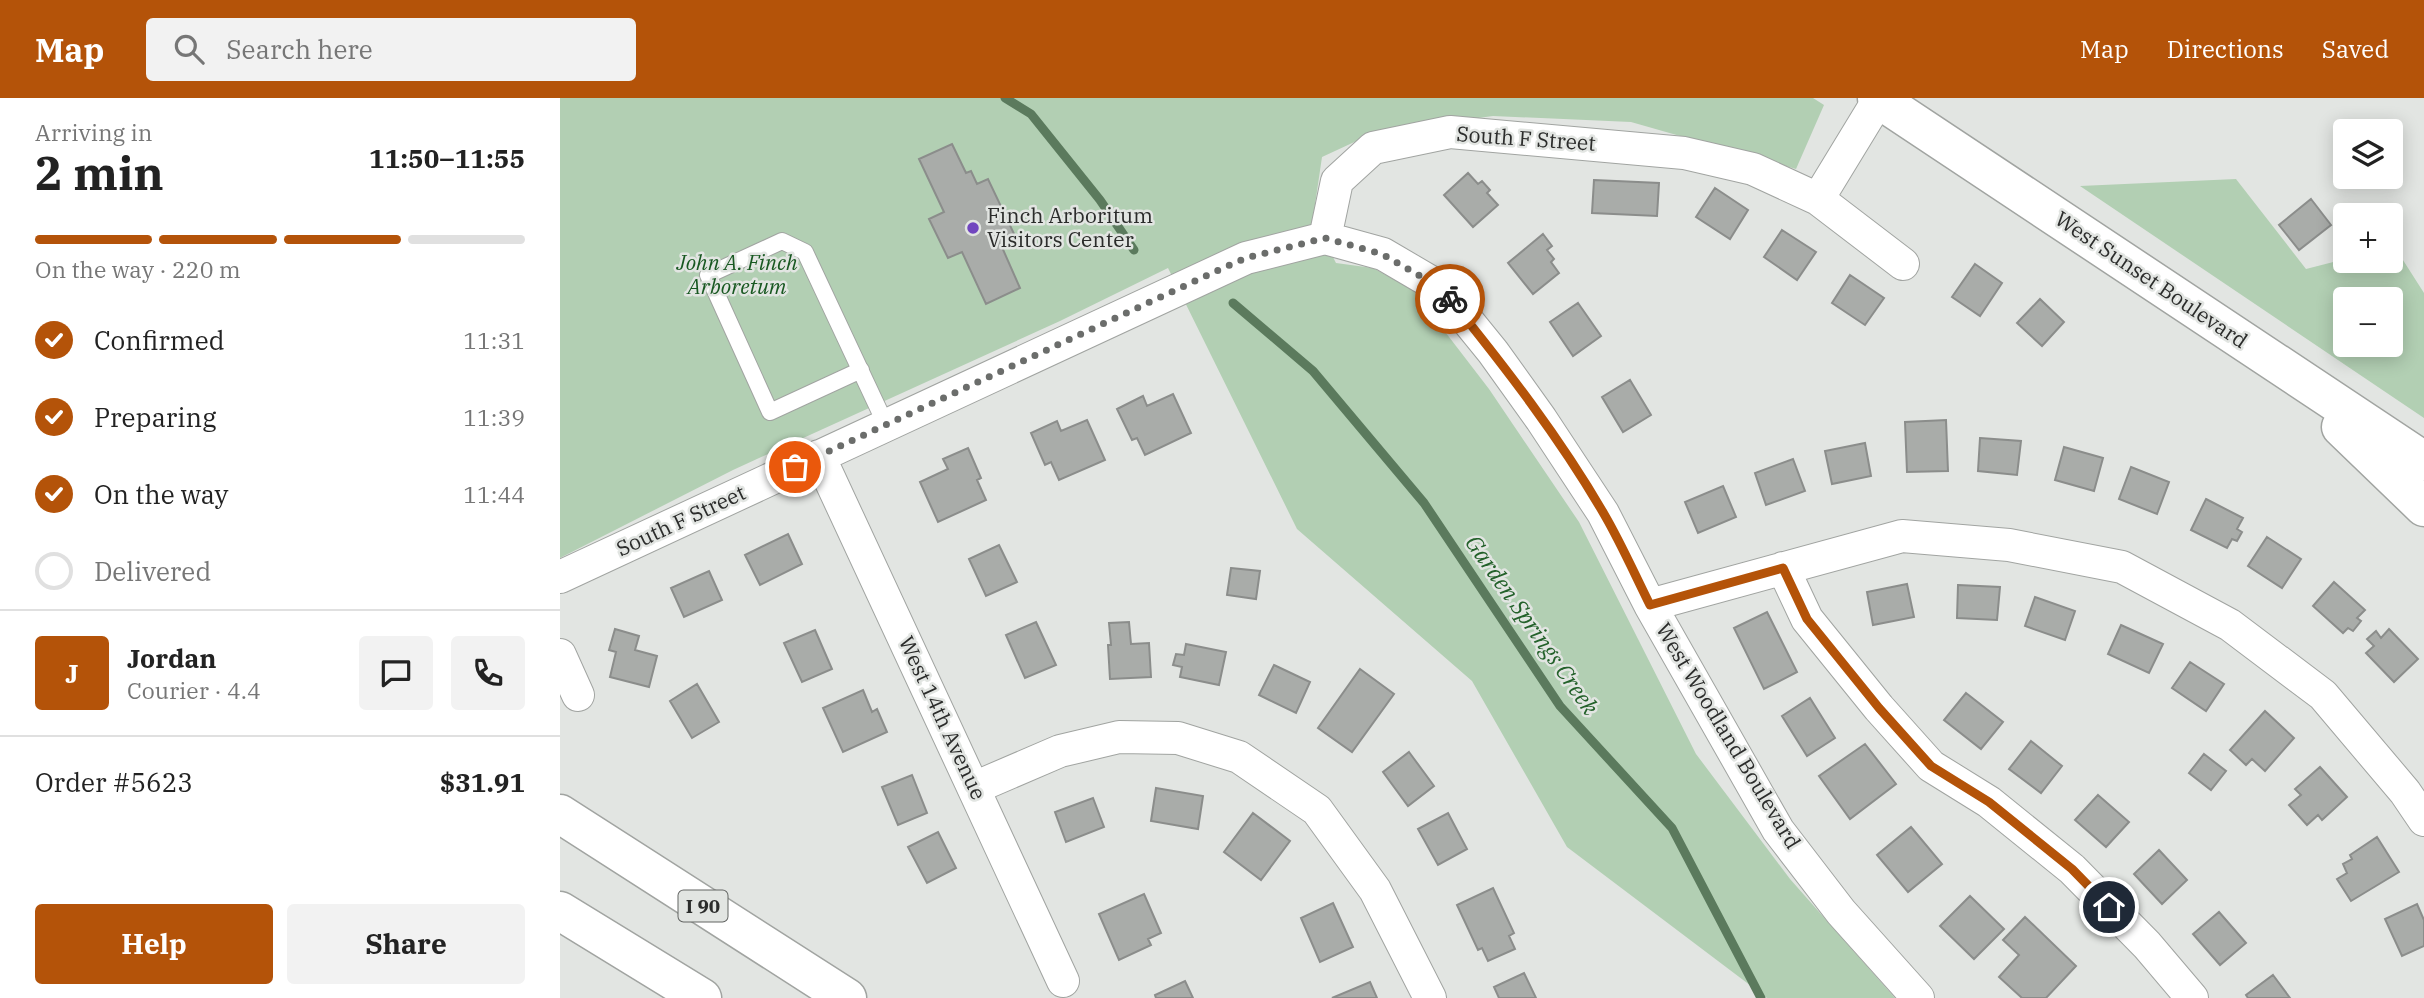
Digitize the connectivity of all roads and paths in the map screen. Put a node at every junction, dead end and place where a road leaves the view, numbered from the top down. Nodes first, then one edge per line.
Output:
1 (1878, 99) edge
2 (1818, 199) junction
3 (1325, 238) junction
4 (1903, 264) dead end
5 (2271, 360) junction
6 (861, 370) junction
7 (886, 425) junction
8 (819, 456) junction
9 (2424, 461) edge
10 (2424, 507) edge
11 (1783, 568) junction
12 (560, 577) edge
13 (1650, 605) junction
14 (560, 656) edge
15 (578, 695) dead end
16 (974, 788) junction
17 (560, 814) edge
18 (2424, 821) edge
19 (560, 911) edge
20 (1063, 981) dead end
21 (702, 998) edge
22 (847, 998) edge
23 (1430, 998) edge
24 (1918, 998) edge
25 (2192, 998) edge

1 - 2 street
1 - 5 main road, West Sunset Boulevard
2 - 3 street, South F Street
2 - 4 street, South F Street
3 - 7 street, South F Street
3 - 13 street, West Woodland Boulevard
5 - 9 main road, West Sunset Boulevard
5 - 10 main road
6 - 6 lane
6 - 7 lane
7 - 8 street, South F Street
8 - 12 street, South F Street
8 - 16 street, West 14th Avenue
11 - 13 street
11 - 18 street
11 - 25 street
13 - 24 street, West Woodland Boulevard
14 - 15 street
16 - 20 street, West 14th Avenue
16 - 23 street
17 - 22 main road, I 90
19 - 21 main road

